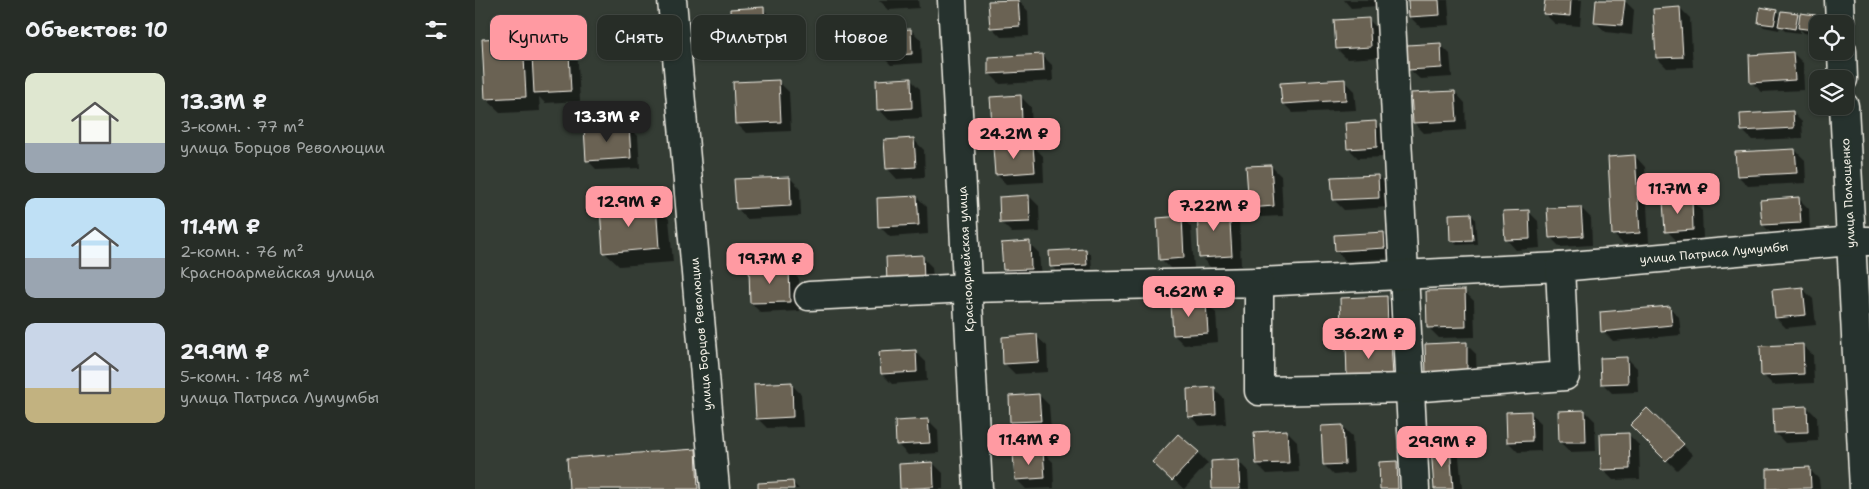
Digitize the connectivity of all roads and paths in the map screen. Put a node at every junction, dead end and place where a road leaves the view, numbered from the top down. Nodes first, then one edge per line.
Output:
1 (672, 0) edge
2 (952, 0) edge
3 (1390, 0) edge
4 (1839, 0) edge
5 (1840, 15) edge
6 (1845, 115) edge
7 (1860, 241) edge
8 (1560, 268) junction
9 (1404, 275) junction
10 (1259, 282) junction
11 (968, 288) junction
12 (809, 296) dead end
13 (1410, 388) junction
14 (715, 489) edge
15 (979, 489) edge
16 (1415, 489) edge
17 (1864, 489) edge

1 - 14 street, улица Борцов Революции
2 - 11 street, Красноармейская улица
3 - 9 street
4 - 5 street
6 - 7 street, улица Полющенко
7 - 8 street, улица Патриса Лумумбы
7 - 17 street, улица Полющенко
8 - 9 street, улица Патриса Лумумбы
8 - 13 street
9 - 10 street, улица Патриса Лумумбы
9 - 13 street
10 - 11 street, улица Патриса Лумумбы
10 - 13 street
11 - 12 street, улица Патриса Лумумбы
11 - 15 street, Красноармейская улица
13 - 16 street

